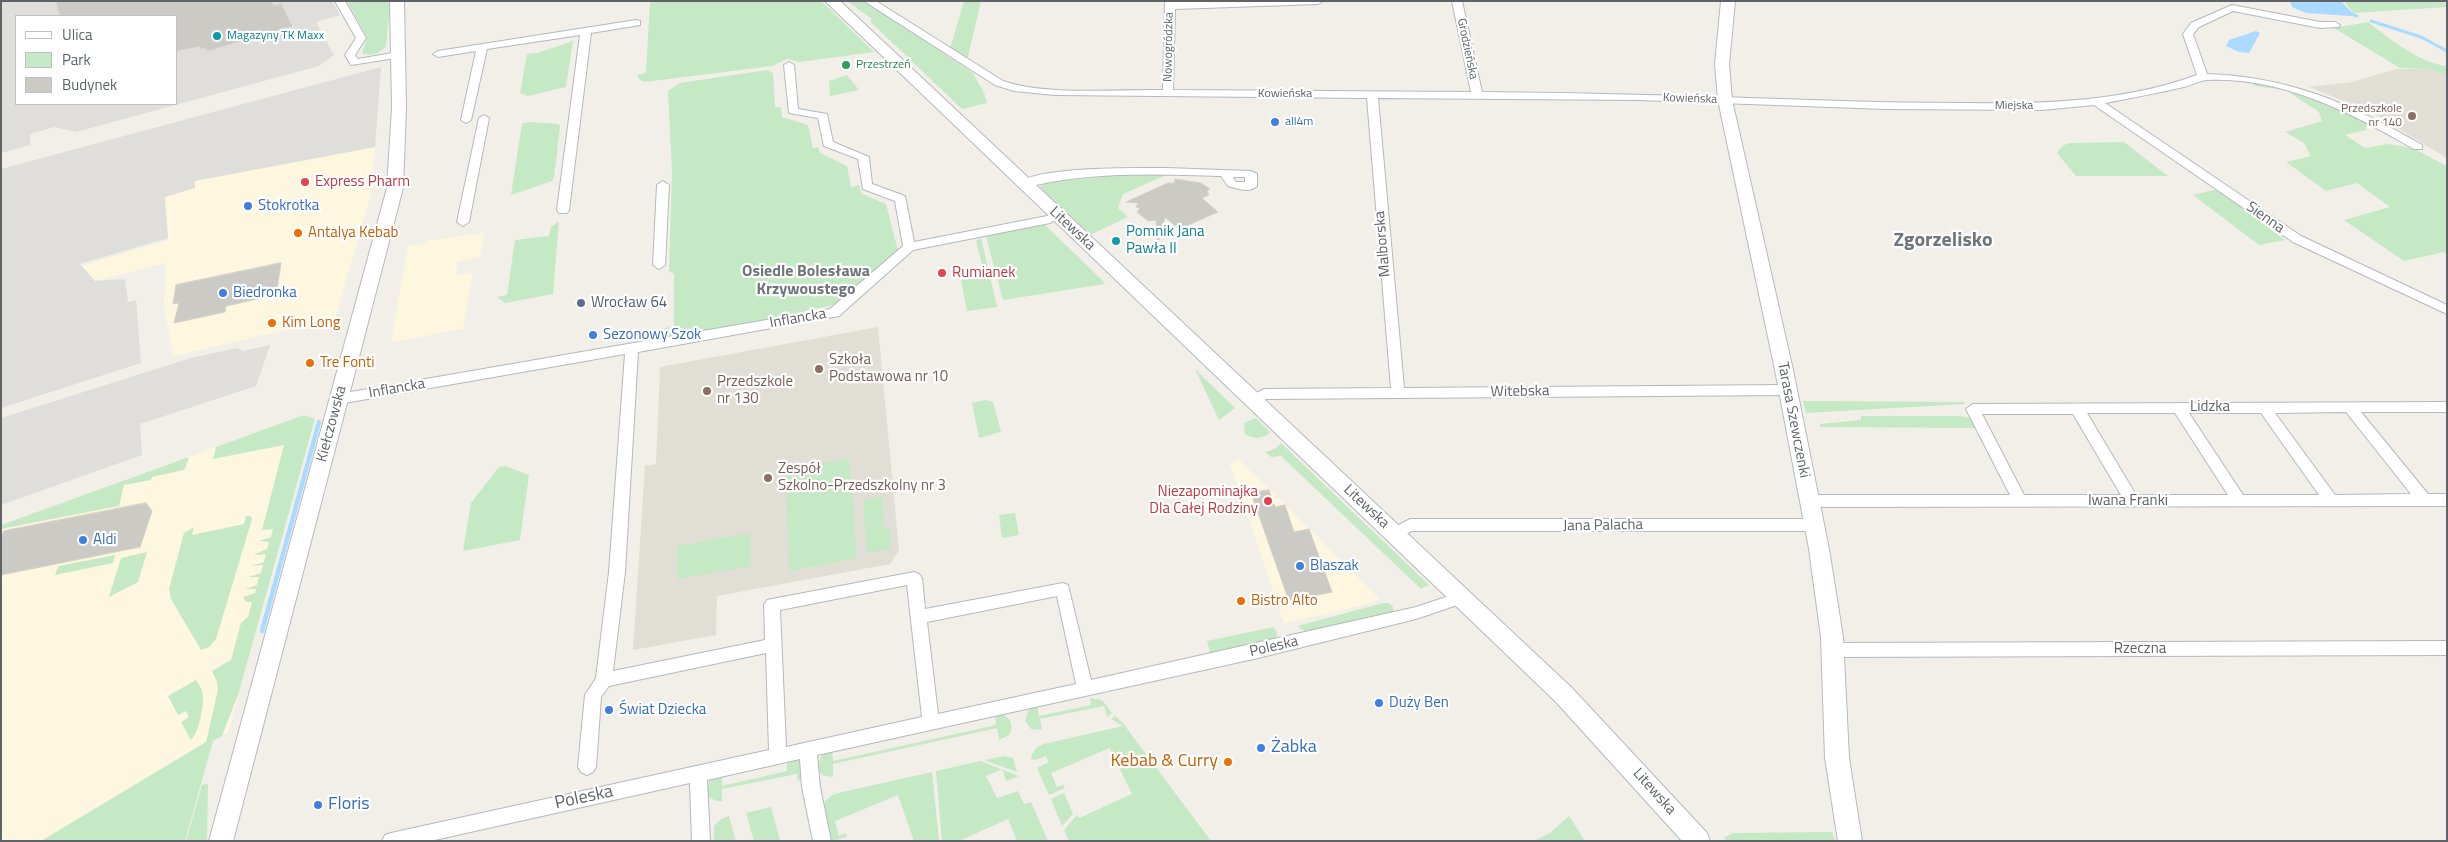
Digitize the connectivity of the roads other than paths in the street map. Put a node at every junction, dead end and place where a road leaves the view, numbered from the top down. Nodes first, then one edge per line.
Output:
1 (340, 1) edge
2 (397, 1) edge
3 (832, 1) edge
4 (869, 1) edge
5 (1318, 1) edge
6 (1457, 1) edge
7 (1728, 1) edge
8 (1170, 4) edge
9 (2233, 5) edge
10 (636, 23) dead end
11 (2335, 25) dead end
12 (586, 31) junction
13 (482, 47) junction
14 (438, 54) dead end
15 (398, 55) junction
16 (789, 65) dead end
17 (2203, 77) junction
18 (1168, 93) junction
19 (1372, 94) junction
20 (1477, 96) junction
21 (1725, 100) junction
22 (2096, 102) junction
23 (484, 118) dead end
24 (466, 120) dead end
25 (2418, 147) dead end
26 (1228, 173) dead end
27 (1024, 184) junction
28 (663, 185) dead end
29 (563, 210) dead end
30 (1057, 215) junction
31 (462, 222) dead end
32 (909, 247) junction
33 (659, 266) dead end
34 (2447, 310) edge
35 (632, 348) junction
36 (1788, 390) junction
37 (1398, 393) junction
38 (339, 399) junction
39 (1254, 400) junction
40 (2178, 407) junction
41 (2264, 407) junction
42 (2349, 407) junction
43 (2442, 407) edge
44 (2077, 408) junction
45 (2447, 419) edge
46 (2239, 500) junction
47 (2331, 500) junction
48 (2424, 500) junction
49 (2447, 500) edge
50 (1808, 501) junction
51 (2020, 501) junction
52 (2132, 501) junction
53 (1814, 525) junction
54 (1394, 534) junction
55 (1461, 598) junction
56 (919, 617) junction
57 (773, 645) junction
58 (2447, 648) edge
59 (1833, 650) junction
60 (604, 680) junction
61 (1084, 688) junction
62 (931, 722) junction
63 (808, 748) junction
64 (778, 755) junction
65 (587, 767) dead end
66 (698, 773) junction
67 (221, 841) edge
68 (391, 841) edge
69 (701, 841) edge
70 (822, 841) edge
71 (1698, 841) edge
72 (1850, 841) edge

1 - 15 street
2 - 15 street, Kiełczowska
3 - 27 street, Litewska
4 - 18 street, Kowieńska
5 - 8 street
6 - 20 street, Grodzieńska
7 - 21 street, Tarasa Szewczenki
8 - 18 street, Nowogródzka
9 - 11 street
9 - 17 street
10 - 12 street
12 - 13 street
12 - 29 street
13 - 14 street
13 - 24 street
15 - 38 street, Kiełczowska
16 - 32 street
17 - 22 street, Miejska
17 - 25 street
18 - 19 street, Kowieńska
19 - 20 street, Kowieńska
19 - 37 street, Malborska
20 - 21 street, Kowieńska
21 - 22 street, Miejska
21 - 36 street, Tarasa Szewczenki
22 - 34 street, Sienna
23 - 31 street
26 - 27 street
27 - 30 street, Litewska
28 - 33 street
30 - 32 street, Inflancka
30 - 39 street, Litewska
32 - 35 street, Inflancka
35 - 38 street, Inflancka
35 - 60 street, Poleska
36 - 37 street, Witebska
36 - 50 street, Tarasa Szewczenki
37 - 39 street, Witebska
38 - 67 street, Kiełczowska
39 - 54 street, Litewska
40 - 41 street, Lidzka
40 - 44 street, Lidzka
40 - 46 street
41 - 42 street, Lidzka
41 - 47 street
42 - 43 street, Lidzka
42 - 48 street
43 - 45 street
44 - 51 street, Lidzka
44 - 52 street
46 - 47 street, Iwana Franki
46 - 52 street, Iwana Franki
47 - 48 street, Iwana Franki
48 - 49 street, Iwana Franki
50 - 51 street, Iwana Franki
50 - 53 street, Tarasa Szewczenki
51 - 52 street, Iwana Franki
53 - 54 street, Jana Palacha
53 - 59 street, Tarasa Szewczenki
54 - 55 street, Litewska
55 - 61 street, Poleska
55 - 71 street, Litewska
56 - 57 street
56 - 61 street
56 - 62 street
57 - 60 street
57 - 64 street
58 - 59 street, Rzeczna
59 - 72 street, Tarasa Szewczenki
60 - 65 street, Poleska
61 - 62 street, Poleska
62 - 63 street, Poleska
63 - 64 street, Poleska
63 - 70 street
64 - 66 street, Poleska
66 - 68 street, Poleska
66 - 69 street

